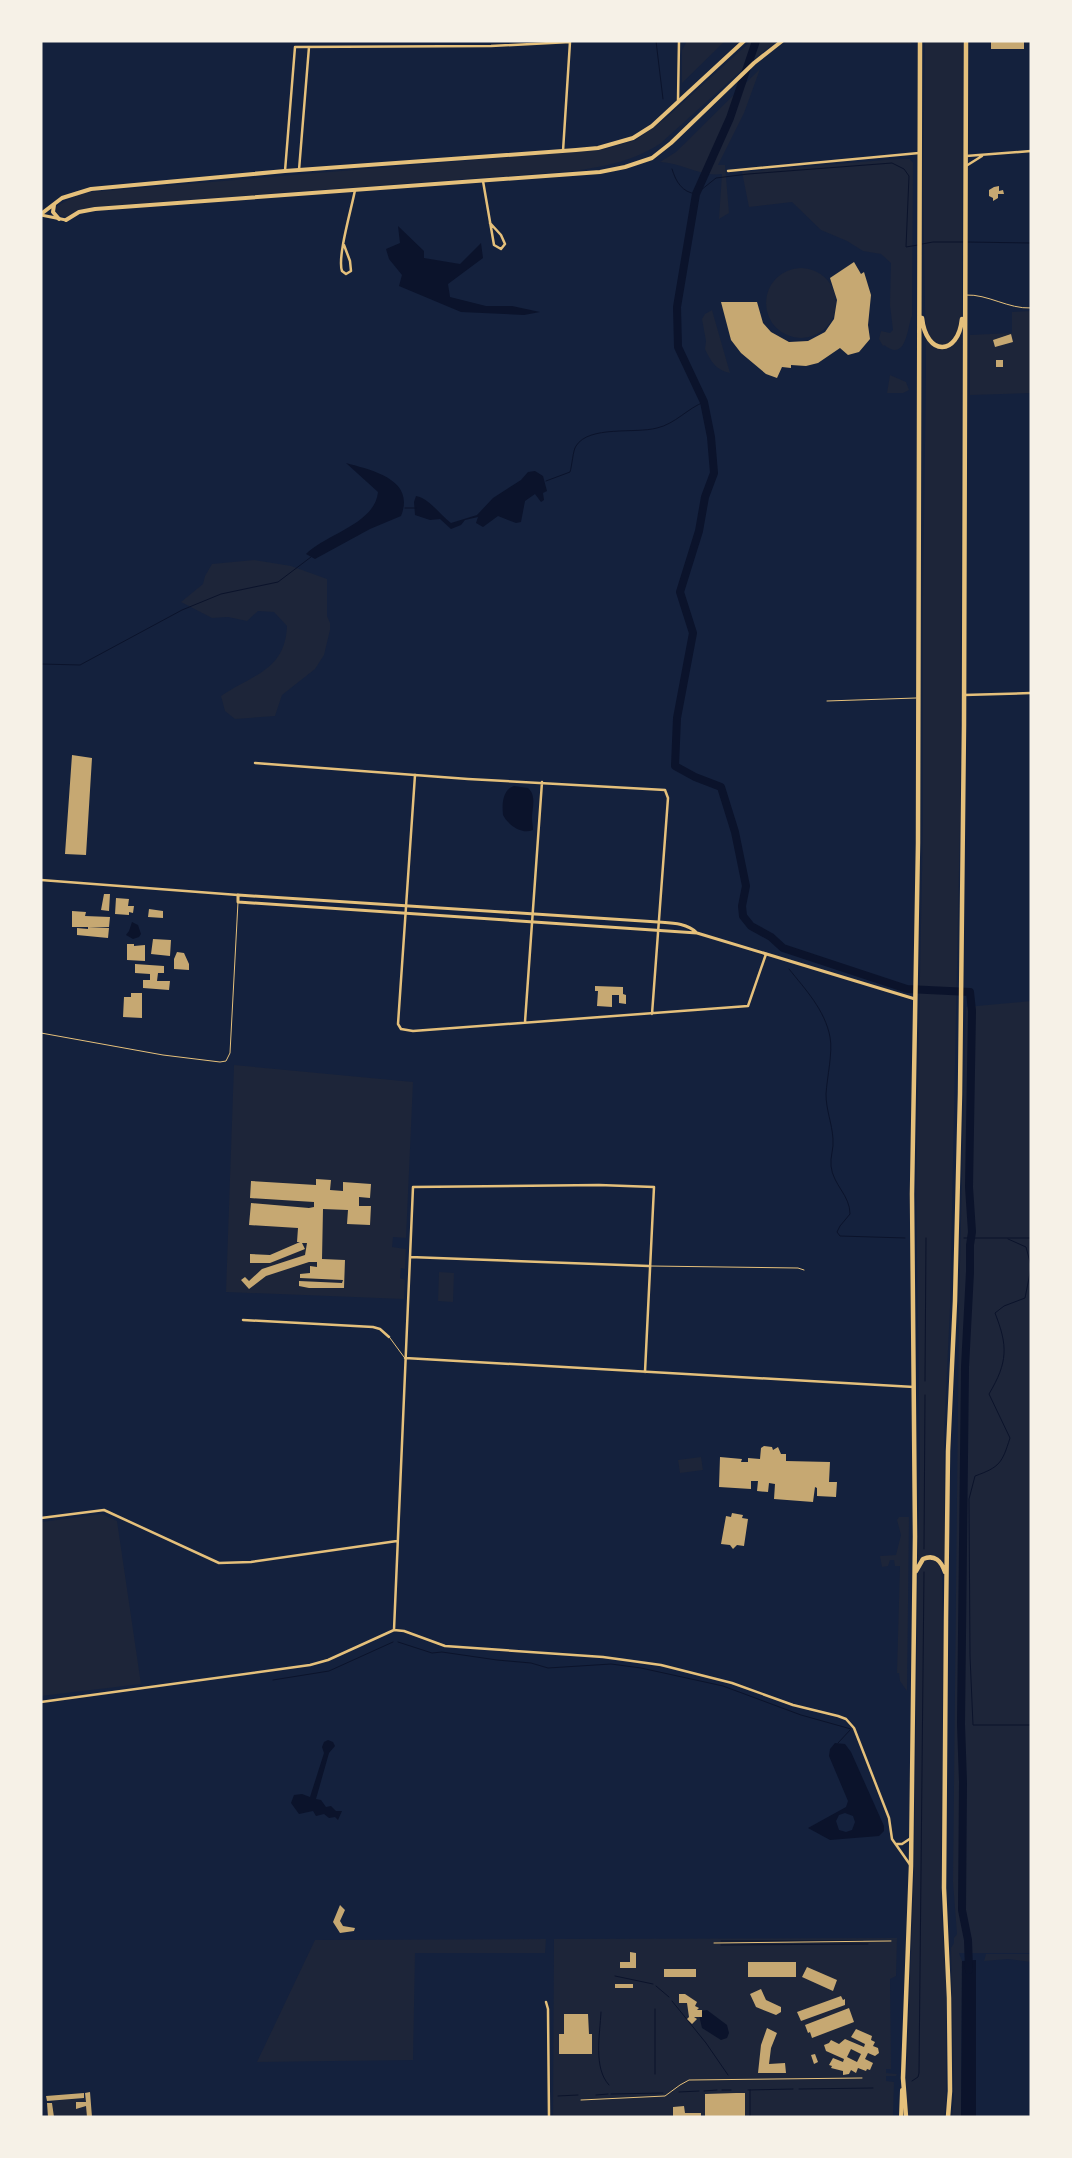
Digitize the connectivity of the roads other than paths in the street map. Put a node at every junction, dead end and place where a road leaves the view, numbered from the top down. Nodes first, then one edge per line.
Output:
1 (679, 41) edge
2 (744, 41) edge
3 (782, 41) edge
4 (966, 41) edge
5 (570, 42) edge
6 (919, 43) edge
7 (309, 47) junction
8 (678, 85) junction
9 (688, 93) junction
10 (678, 102) junction
11 (563, 151) junction
12 (1031, 151) edge
13 (920, 153) junction
14 (983, 155) junction
15 (966, 156) junction
16 (966, 166) junction
17 (299, 170) junction
18 (285, 171) junction
19 (728, 171) dead end
20 (483, 181) junction
21 (356, 190) junction
22 (55, 203) junction
23 (41, 214) edge
24 (59, 219) junction
25 (66, 220) joint
26 (490, 222) junction
27 (344, 245) junction
28 (920, 291) junction
29 (965, 295) junction
30 (1031, 308) edge
31 (1031, 694) edge
32 (964, 695) junction
33 (919, 698) junction
34 (827, 700) dead end
35 (255, 763) dead end
36 (415, 775) junction
37 (542, 782) junction
38 (41, 880) edge
39 (238, 895) junction
40 (238, 902) junction
41 (406, 905) junction
42 (406, 914) junction
43 (532, 914) junction
44 (658, 922) junction
45 (532, 923) junction
46 (657, 930) junction
47 (698, 933) junction
48 (766, 954) junction
49 (915, 999) junction
50 (652, 1014) junction
51 (525, 1022) junction
52 (41, 1033) edge
53 (410, 1257) junction
54 (649, 1266) junction
55 (804, 1270) dead end
56 (243, 1320) dead end
57 (389, 1337) joint
58 (405, 1358) junction
59 (644, 1372) junction
60 (914, 1388) junction
61 (41, 1518) edge
62 (396, 1541) junction
63 (914, 1576) junction
64 (947, 1576) junction
65 (394, 1630) junction
66 (41, 1702) edge
67 (911, 1837) junction
68 (894, 1844) junction
69 (911, 1866) junction
70 (891, 1941) dead end
71 (714, 1943) dead end
72 (546, 2002) dead end
73 (862, 2078) dead end
74 (902, 2078) junction
75 (581, 2100) dead end
76 (549, 2117) edge
77 (901, 2117) edge
78 (906, 2117) edge
79 (948, 2117) edge

1 - 8 street
2 - 9 main road
3 - 20 main road
4 - 15 highway
5 - 7 street
5 - 11 street
6 - 13 highway
7 - 17 street
7 - 18 street
8 - 9 street
8 - 10 street
9 - 10 main road
10 - 11 main road
11 - 17 main road
12 - 14 street
13 - 19 street
13 - 28 highway
14 - 15 street
14 - 16 street
15 - 16 highway
16 - 29 highway
17 - 18 main road
18 - 22 main road
20 - 21 main road
20 - 26 street
21 - 25 main road
21 - 27 street
22 - 23 main road
22 - 24 main road
23 - 24 street
24 - 25 street
26 - 26 street
27 - 27 street
28 - 29 highway
28 - 33 highway
29 - 30 lane
29 - 32 highway
31 - 32 street
32 - 64 highway
33 - 34 lane
33 - 49 highway
35 - 36 street
36 - 37 street
36 - 41 street
37 - 43 street
37 - 44 street
38 - 39 street
39 - 40 street
39 - 41 street
40 - 42 street
40 - 52 lane
41 - 42 street
41 - 43 street
42 - 45 street
42 - 51 street
43 - 44 street
43 - 45 street
44 - 46 street
44 - 47 street
45 - 46 street
45 - 51 street
46 - 47 street
46 - 50 street
47 - 48 street
48 - 49 street
48 - 50 street
49 - 60 highway
50 - 51 street
53 - 54 street
53 - 54 street
53 - 58 street
54 - 55 lane
54 - 59 street
56 - 57 street
57 - 58 lane
58 - 59 street
58 - 62 street
59 - 60 street
60 - 63 highway
61 - 62 street
62 - 65 street
63 - 64 highway
63 - 67 highway
64 - 79 highway
65 - 66 street
65 - 68 street
67 - 68 street
67 - 69 highway
68 - 69 street
69 - 74 highway
70 - 71 lane
72 - 76 street
73 - 75 lane
74 - 77 main road
74 - 78 highway

